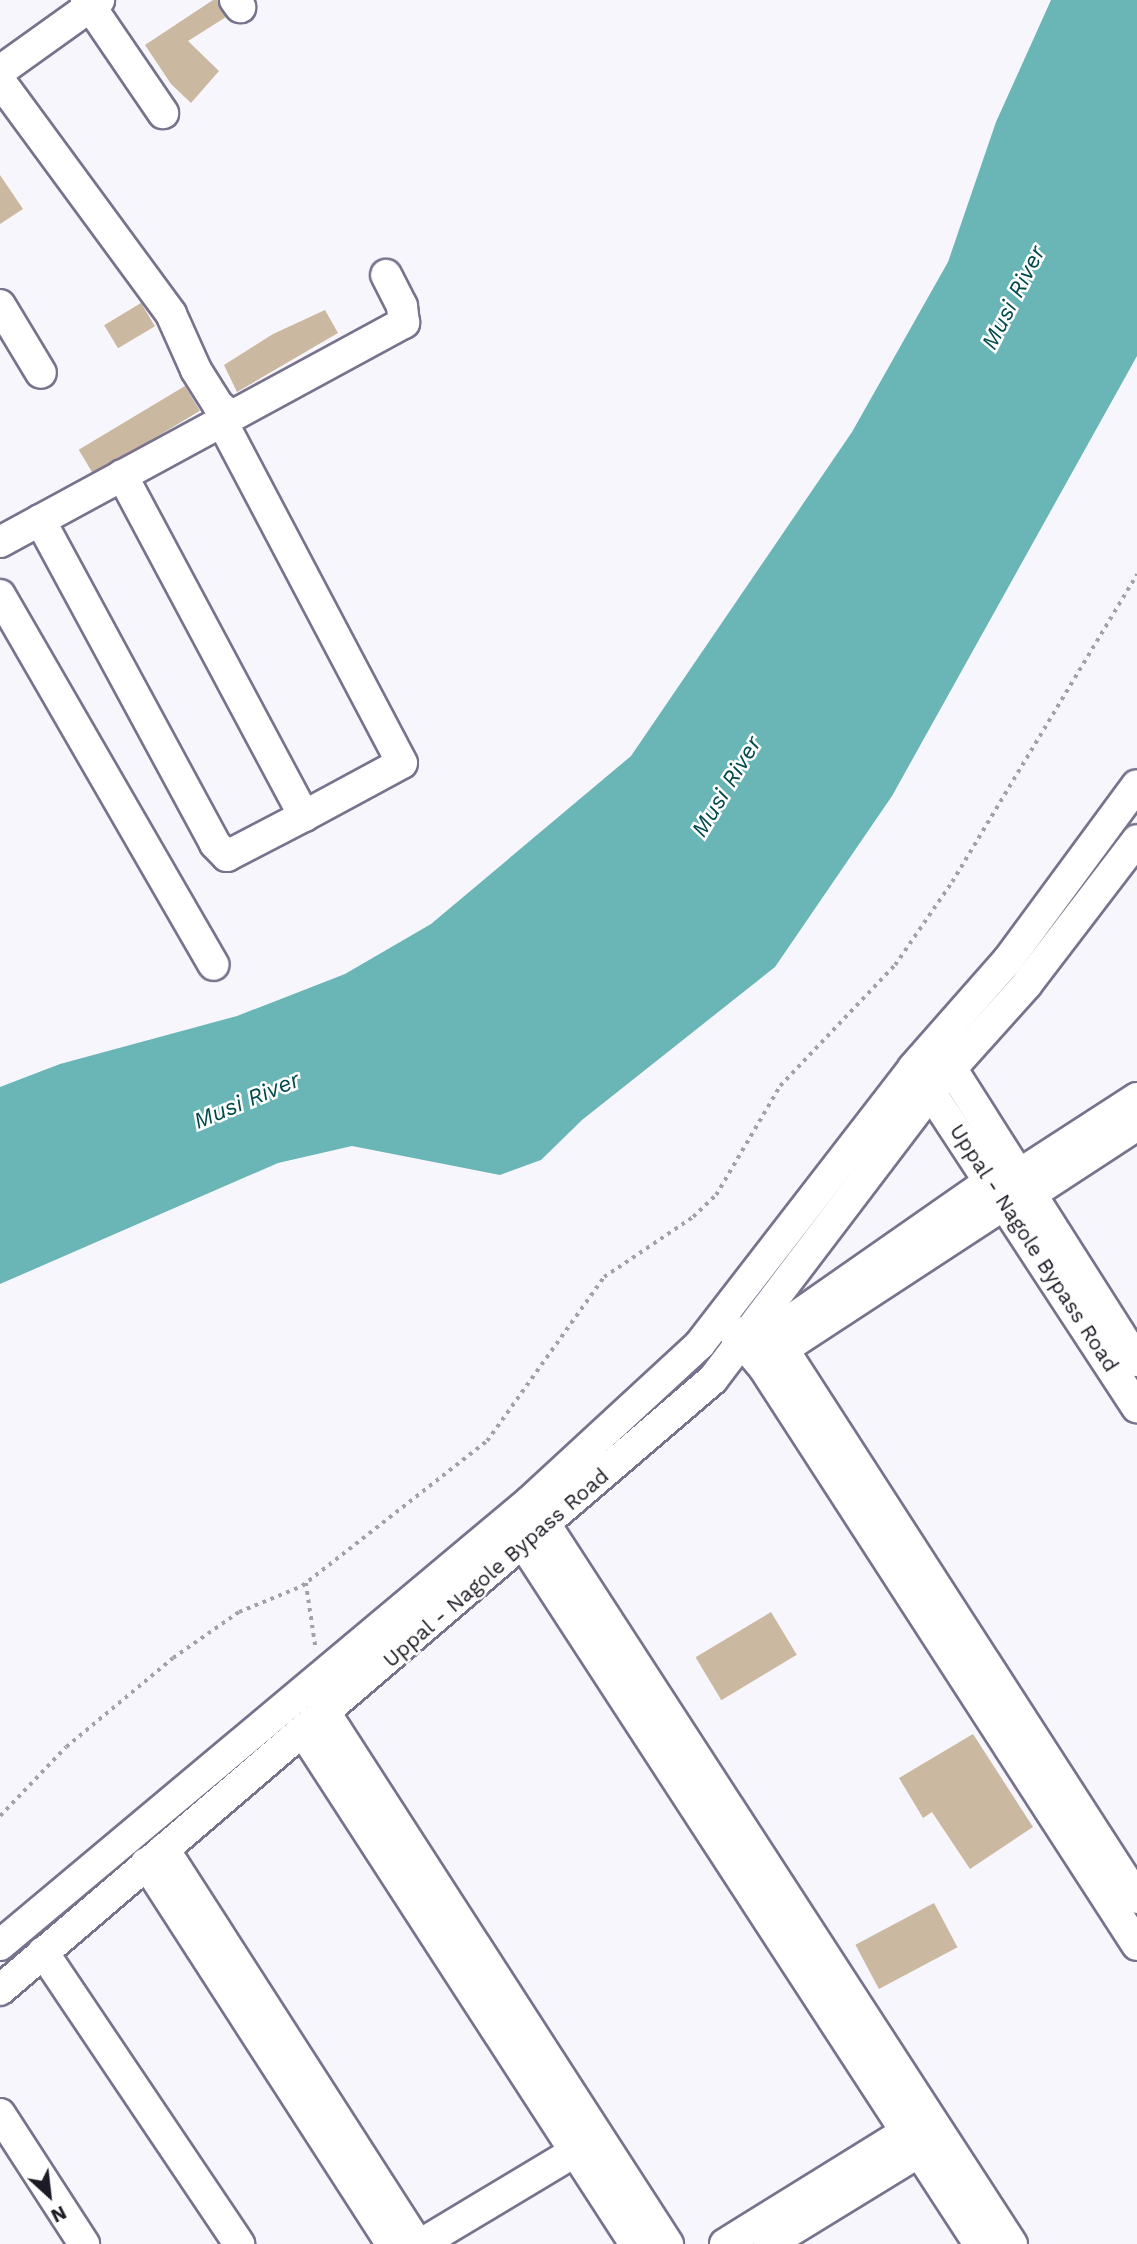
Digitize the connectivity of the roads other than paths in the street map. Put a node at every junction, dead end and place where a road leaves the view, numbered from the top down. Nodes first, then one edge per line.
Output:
1 (92, 2) edge
2 (0, 71) edge
3 (0, 81) edge
4 (163, 113) dead end
5 (386, 275) dead end
6 (0, 305) edge
7 (41, 373) dead end
8 (228, 419) junction
9 (128, 487) junction
10 (46, 531) junction
11 (0, 542) edge
12 (0, 595) edge
13 (1137, 785) edge
14 (304, 816) junction
15 (1137, 840) edge
16 (214, 965) dead end
17 (936, 1042) junction
18 (951, 1067) junction
19 (923, 1079) junction
20 (1137, 1098) edge
21 (1137, 1125) edge
22 (1012, 1188) junction
23 (722, 1316) junction
24 (742, 1345) junction
25 (772, 1352) junction
26 (1137, 1361) edge
27 (1137, 1406) edge
28 (819, 1408) junction
29 (527, 1522) junction
30 (315, 1723) junction
31 (155, 1856) junction
32 (1137, 1898) edge
33 (0, 1945) edge
34 (1137, 1945) edge
35 (43, 1952) junction
36 (0, 1990) edge
37 (0, 2114) edge
38 (913, 2141) junction
39 (581, 2158) junction
40 (84, 2244) edge
41 (239, 2244) edge
42 (392, 2244) edge
43 (420, 2244) edge
44 (455, 2244) edge
45 (635, 2244) edge
46 (668, 2244) edge
47 (725, 2244) edge
48 (769, 2244) edge
49 (979, 2244) edge
50 (1012, 2244) edge

1 - 2 street
1 - 4 street
3 - 8 street
5 - 8 street
6 - 7 street
8 - 9 street
8 - 14 street
9 - 10 street
9 - 14 street
10 - 11 street
10 - 14 street
12 - 16 street
13 - 17 street, Uppal - Nagole Bypass Road
15 - 18 street, Uppal - Nagole Bypass Road
17 - 18 street, Uppal - Nagole Bypass Road
17 - 19 street, Uppal - Nagole Bypass Road
18 - 19 street, Uppal - Nagole Bypass Road
18 - 22 street, Uppal - Nagole Bypass Road
19 - 22 street, Uppal - Nagole Bypass Road
19 - 23 street, Uppal - Nagole Bypass Road
19 - 25 street, Uppal - Nagole Bypass Road
20 - 22 street
21 - 22 street
22 - 25 street
22 - 26 street, Uppal - Nagole Bypass Road
22 - 27 street, Uppal - Nagole Bypass Road
23 - 24 street
23 - 29 street, Uppal - Nagole Bypass Road
24 - 25 street
24 - 29 street, Uppal - Nagole Bypass Road
25 - 28 street
25 - 28 street
25 - 34 street
28 - 32 street
29 - 30 street, Uppal - Nagole Bypass Road
29 - 33 street, Uppal - Nagole Bypass Road
29 - 38 street
29 - 50 street
30 - 31 street, Uppal - Nagole Bypass Road
30 - 39 street
30 - 46 street
31 - 35 street, Uppal - Nagole Bypass Road
31 - 42 street
31 - 43 street
35 - 36 street, Uppal - Nagole Bypass Road
35 - 41 street
37 - 40 street
38 - 47 street
38 - 48 street
38 - 49 street
39 - 43 street
39 - 44 street
39 - 45 street

